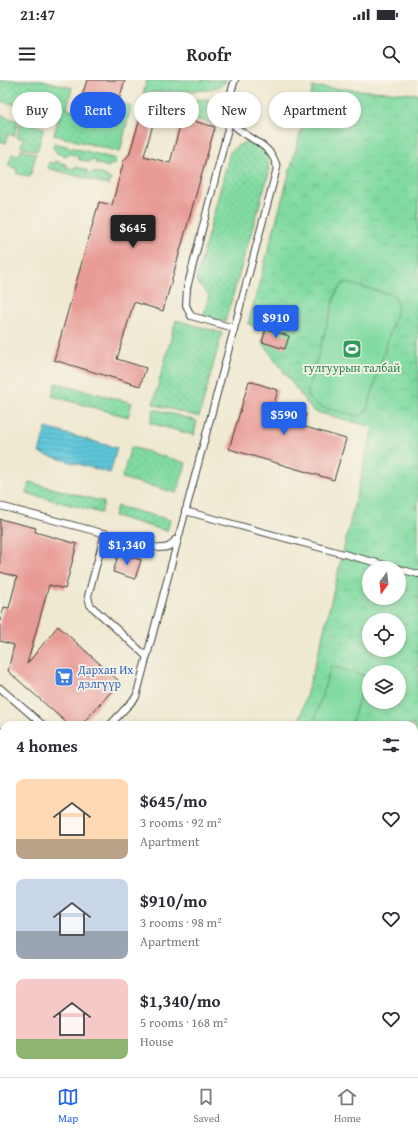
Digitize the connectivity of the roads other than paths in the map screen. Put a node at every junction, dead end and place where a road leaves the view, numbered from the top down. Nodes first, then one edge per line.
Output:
1 (235, 80) edge
2 (232, 92) edge
3 (228, 128) edge
4 (238, 128) edge
5 (234, 328) junction
6 (0, 506) edge
7 (185, 511) junction
8 (105, 533) junction
9 (178, 535) junction
10 (372, 561) edge
11 (406, 570) edge
12 (418, 574) edge
13 (146, 656) junction
14 (0, 688) edge
15 (37, 721) edge
16 (114, 721) edge

1 - 2 lane
3 - 5 lane
4 - 5 lane
5 - 7 lane
6 - 8 lane
7 - 9 lane
7 - 10 lane
8 - 9 lane
8 - 13 lane
9 - 13 lane
11 - 12 lane
13 - 16 lane
14 - 15 lane

